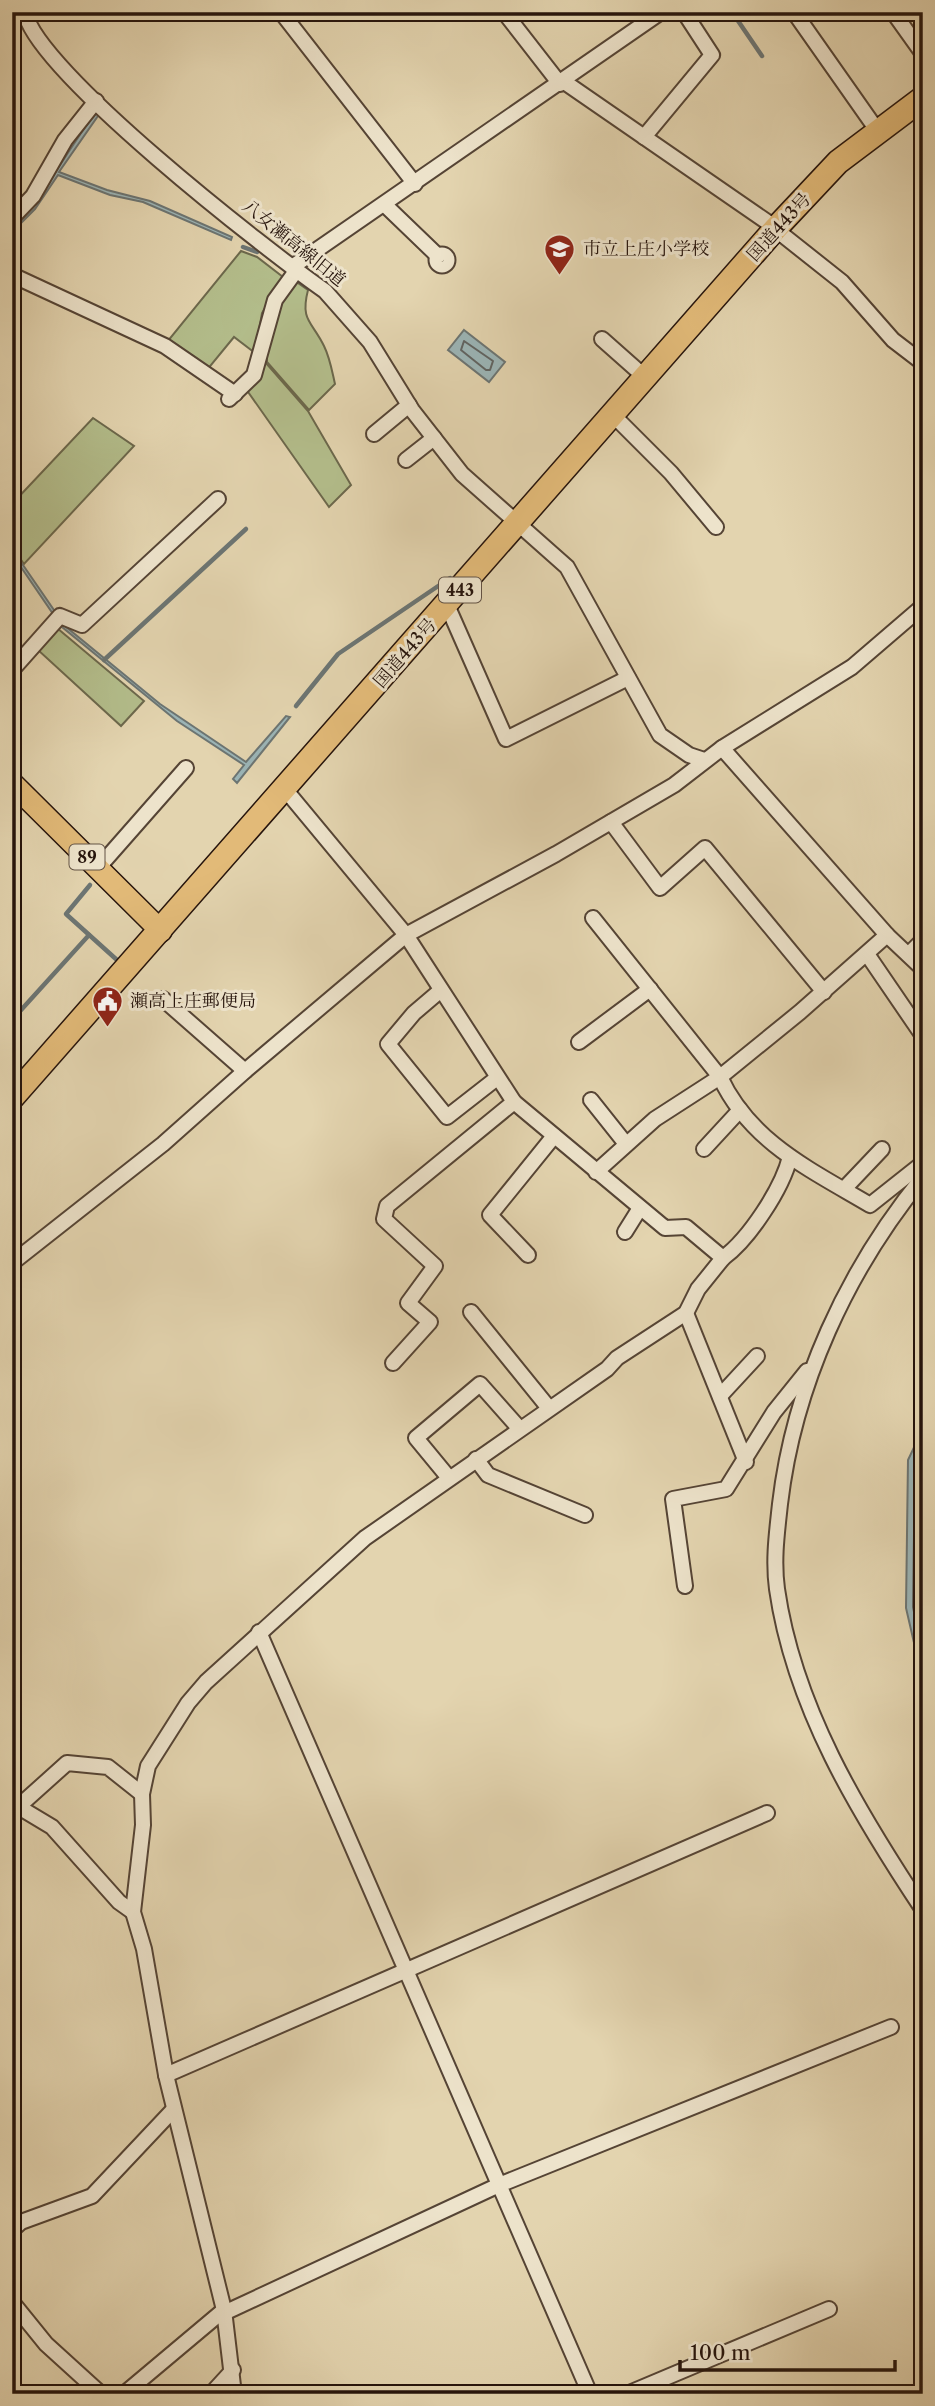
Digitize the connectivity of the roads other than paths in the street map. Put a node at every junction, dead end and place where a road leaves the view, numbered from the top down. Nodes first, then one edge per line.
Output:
1 (25, 12) edge
2 (281, 12) edge
3 (504, 12) edge
4 (661, 12) edge
5 (684, 12) edge
6 (794, 12) edge
7 (893, 12) edge
8 (923, 54) edge
9 (561, 82) junction
10 (923, 98) edge
11 (96, 102) junction
12 (872, 123) dead end
13 (644, 137) junction
14 (415, 184) junction
15 (386, 205) junction
16 (12, 218) edge
17 (780, 232) junction
18 (438, 256) dead end
19 (294, 269) junction
20 (12, 275) edge
21 (602, 339) dead end
22 (923, 363) edge
23 (646, 378) junction
24 (409, 405) junction
25 (613, 415) junction
26 (374, 434) dead end
27 (434, 438) junction
28 (406, 460) dead end
29 (218, 499) dead end
30 (520, 523) junction
31 (716, 527) dead end
32 (447, 606) junction
33 (923, 606) edge
34 (12, 670) edge
35 (628, 678) junction
36 (722, 748) junction
37 (704, 761) junction
38 (186, 768) dead end
39 (12, 783) edge
40 (284, 788) junction
41 (611, 822) junction
42 (98, 868) junction
43 (593, 918) dead end
44 (161, 930) junction
45 (406, 935) junction
46 (887, 935) junction
47 (923, 940) edge
48 (867, 954) junction
49 (908, 954) junction
50 (923, 969) edge
51 (650, 989) junction
52 (441, 990) junction
53 (824, 992) junction
54 (163, 999) dead end
55 (923, 1036) edge
56 (579, 1042) dead end
57 (244, 1071) junction
58 (720, 1077) junction
59 (497, 1078) junction
60 (12, 1098) edge
61 (591, 1100) dead end
62 (514, 1102) junction
63 (740, 1110) junction
64 (554, 1136) junction
65 (626, 1144) junction
66 (704, 1149) dead end
67 (882, 1149) dead end
68 (790, 1157) junction
69 (923, 1163) edge
70 (596, 1172) junction
71 (923, 1177) edge
72 (844, 1189) junction
73 (640, 1208) junction
74 (625, 1232) dead end
75 (528, 1255) dead end
76 (723, 1258) junction
77 (12, 1263) edge
78 (471, 1312) dead end
79 (686, 1313) junction
80 (757, 1356) dead end
81 (814, 1361) junction
82 (393, 1363) dead end
83 (720, 1396) junction
84 (548, 1407) junction
85 (519, 1428) junction
86 (476, 1459) junction
87 (746, 1462) junction
88 (449, 1478) junction
89 (585, 1515) dead end
90 (685, 1586) dead end
91 (259, 1632) junction
92 (142, 1794) junction
93 (15, 1805) edge
94 (767, 1813) dead end
95 (923, 1910) edge
96 (133, 1912) junction
97 (406, 1968) junction
98 (891, 2027) dead end
99 (166, 2075) junction
100 (174, 2109) junction
101 (499, 2185) junction
102 (12, 2230) edge
103 (12, 2302) edge
104 (829, 2309) dead end
105 (224, 2311) junction
106 (233, 2370) junction
107 (101, 2394) edge
108 (124, 2394) edge
109 (211, 2394) edge
110 (234, 2394) edge
111 (590, 2394) edge
112 (627, 2394) edge

1 - 11 street, 八女瀬高線旧道
2 - 14 street
3 - 9 street
4 - 9 street
5 - 13 street
6 - 12 street
7 - 8 street
9 - 13 street
9 - 14 street
10 - 17 highway, 国道443号 / 443
11 - 16 street
11 - 19 street, 八女瀬高線旧道
13 - 17 street
14 - 15 street
15 - 18 street
15 - 19 street
17 - 22 street
17 - 23 highway, 国道443号 / 443
19 - 20 street
19 - 24 street, 八女瀬高線旧道
21 - 23 street
23 - 25 highway, 国道443号 / 443
24 - 26 street
24 - 27 street, 八女瀬高線旧道
25 - 30 highway, 国道443号 / 443
25 - 31 street
27 - 28 street
27 - 30 street, 八女瀬高線旧道
29 - 34 street
30 - 32 highway, 国道443号 / 443
30 - 35 street, 八女瀬高線旧道
32 - 35 street
32 - 40 highway, 国道443号 / 443
33 - 36 street
35 - 37 street, 八女瀬高線旧道
36 - 37 street
36 - 46 street
37 - 41 street
38 - 42 street
39 - 42 main road, 89
40 - 44 highway, 国道443号 / 443
40 - 45 street
41 - 45 street
41 - 53 street
42 - 44 main road, 89
43 - 51 street
44 - 60 highway, 国道443号 / 443
45 - 52 street
45 - 57 street
46 - 48 street
46 - 49 street
47 - 49 street
48 - 53 street
48 - 55 street
49 - 50 street
51 - 56 street
51 - 58 street
52 - 59 street
52 - 59 street
53 - 58 street
54 - 57 street
57 - 77 street
58 - 63 street
58 - 65 street
59 - 62 street
61 - 65 street
62 - 64 street
62 - 82 street
63 - 66 street
63 - 68 street
64 - 70 street
64 - 75 street
65 - 70 street
67 - 72 street
68 - 72 street
68 - 76 street
69 - 72 street
70 - 73 street
71 - 81 street
73 - 74 street
73 - 76 street
76 - 79 street
78 - 84 street
79 - 83 street
79 - 84 street
80 - 83 street
81 - 87 street
81 - 95 street
83 - 87 street
84 - 85 street
85 - 86 street
85 - 88 street
86 - 88 street
86 - 89 street
87 - 90 street
88 - 91 street
91 - 92 street
91 - 97 street
92 - 93 street
92 - 96 street
93 - 96 street
94 - 97 street
96 - 99 street
97 - 99 street
97 - 101 street
98 - 101 street
99 - 100 street
100 - 102 street
100 - 105 street
101 - 105 street
101 - 111 street
103 - 107 street
104 - 112 street
105 - 106 street
105 - 108 street
106 - 109 street
106 - 110 street

